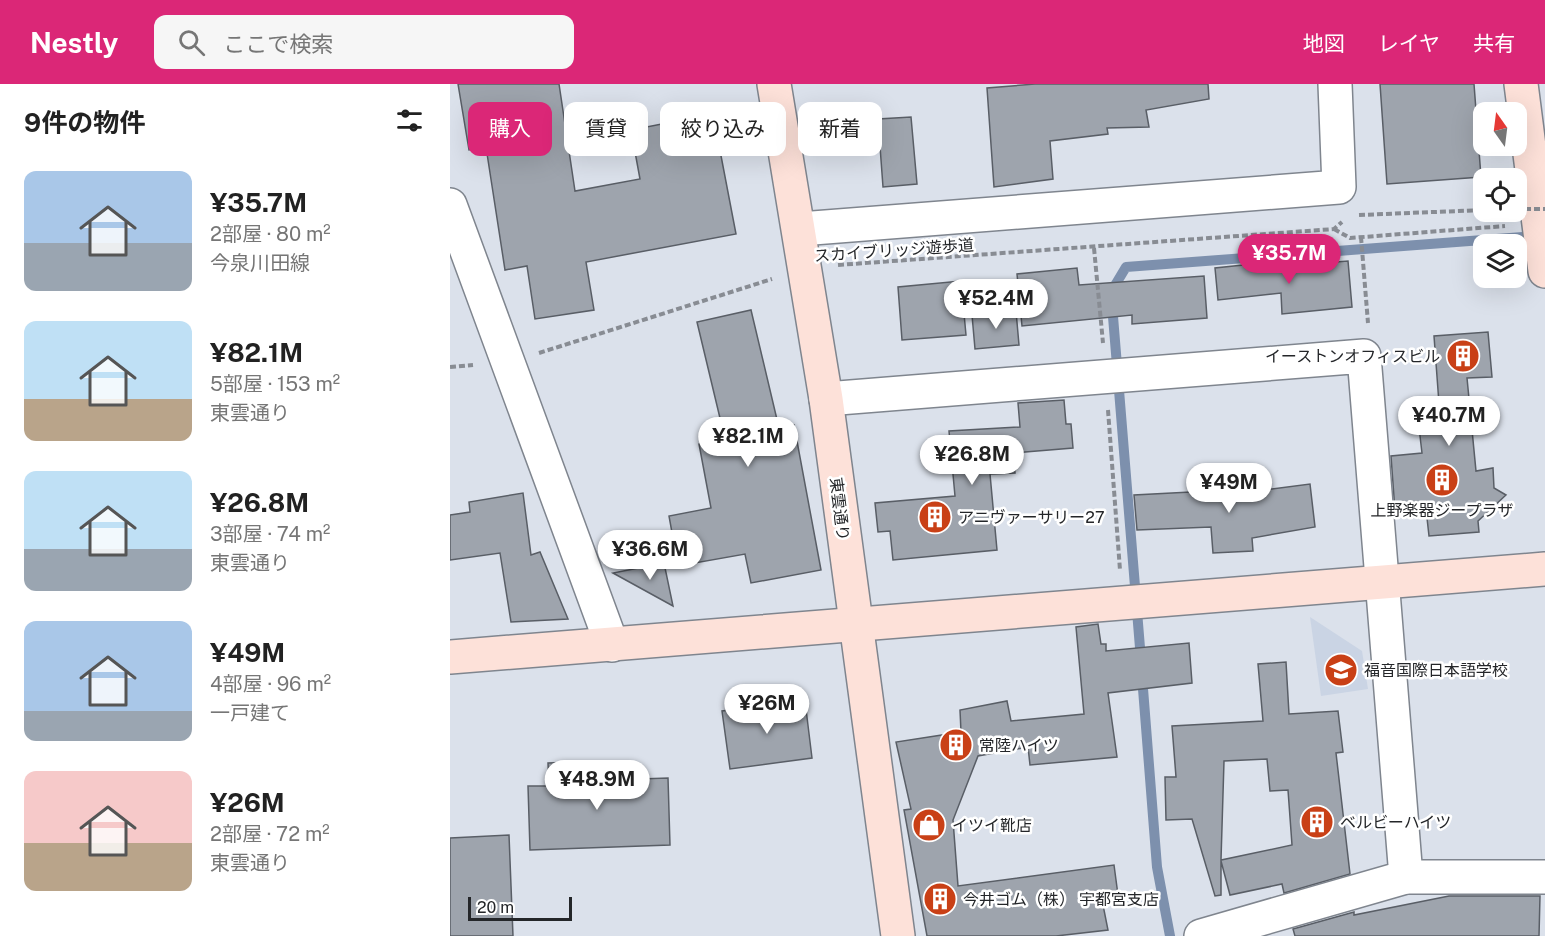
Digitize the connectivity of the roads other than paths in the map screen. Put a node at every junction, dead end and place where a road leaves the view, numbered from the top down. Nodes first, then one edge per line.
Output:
1 (774, 84) edge
2 (1335, 84) edge
3 (1521, 84) edge
4 (450, 205) edge
5 (800, 230) junction
6 (1545, 271) edge
7 (826, 399) junction
8 (1545, 569) edge
9 (1382, 582) junction
10 (856, 626) junction
11 (612, 645) junction
12 (450, 657) edge
13 (1545, 877) edge
14 (1406, 878) junction
15 (898, 936) edge
16 (1202, 936) edge

1 - 5 street, 東雲通り
2 - 5 street
3 - 6 street
4 - 11 street
5 - 7 street, 東雲通り
7 - 9 street
7 - 10 street, 東雲通り
8 - 9 street
9 - 10 street
9 - 14 street
10 - 11 street
10 - 15 street, 東雲通り
11 - 12 street
13 - 14 street
14 - 16 street

